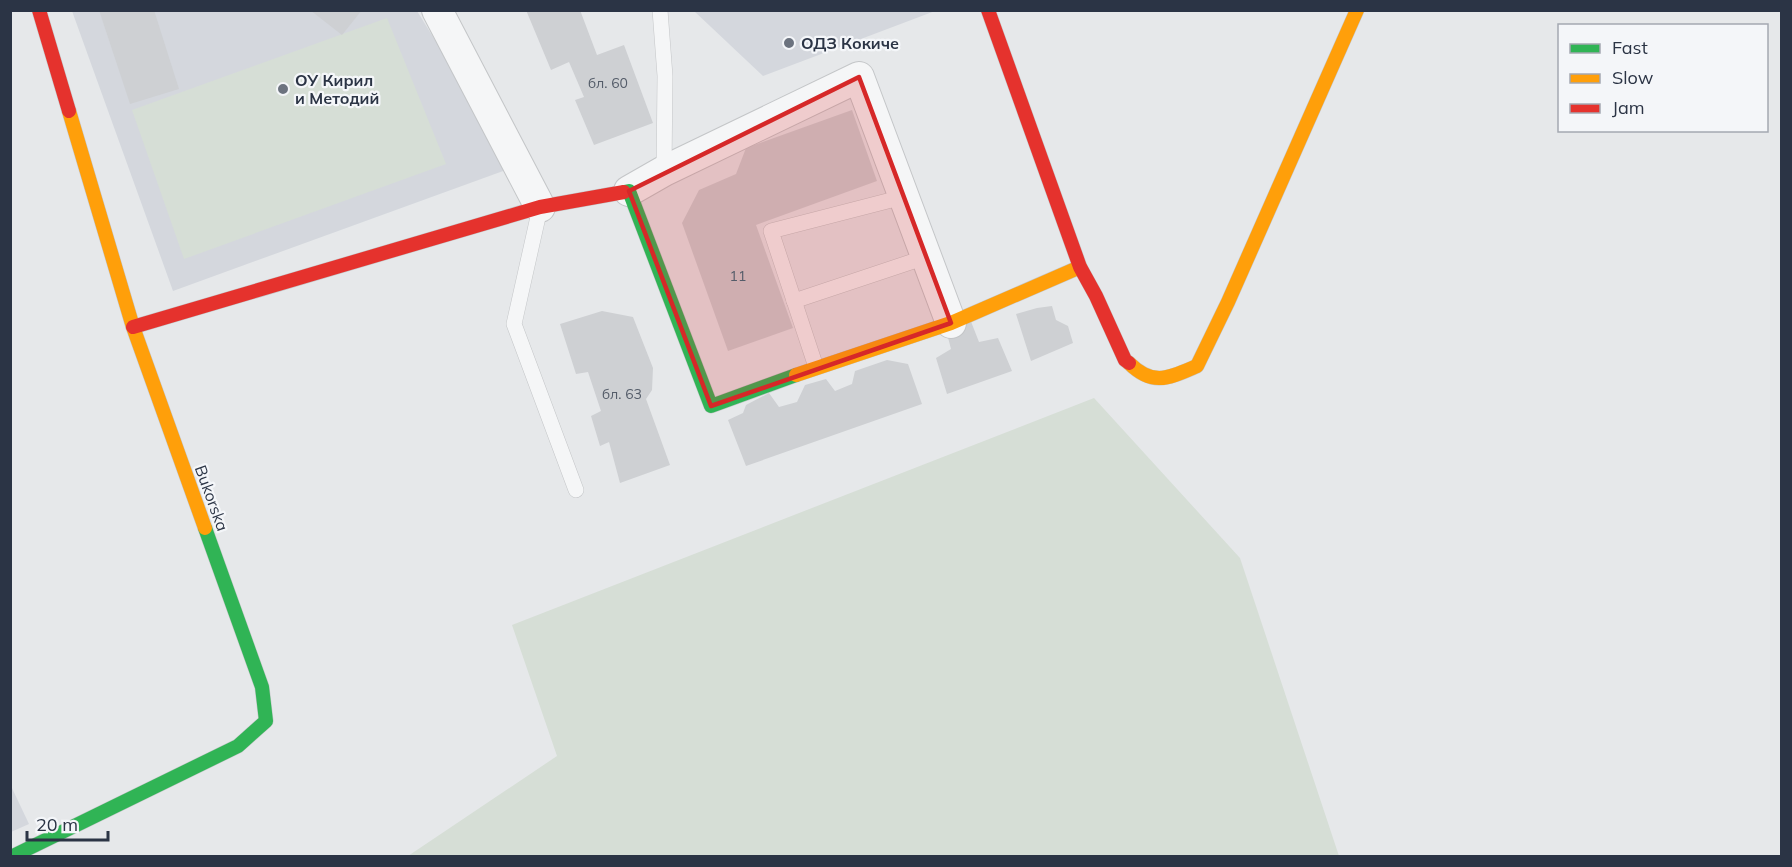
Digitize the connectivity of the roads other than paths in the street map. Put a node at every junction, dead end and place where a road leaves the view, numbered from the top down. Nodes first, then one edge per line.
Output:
1 (39, 10) edge
2 (437, 10) edge
3 (660, 10) edge
4 (988, 10) edge
5 (1357, 10) edge
6 (664, 171) junction
7 (628, 191) junction
8 (903, 197) junction
9 (540, 207) junction
10 (926, 258) junction
11 (1080, 267) junction
12 (794, 301) junction
13 (951, 323) junction
14 (133, 327) junction
15 (816, 367) junction
16 (576, 490) dead end
17 (13, 856) edge

1 - 14 street, Bukorska
2 - 9 street
3 - 6 lane
4 - 11 street
5 - 11 street
6 - 7 street
6 - 8 street
7 - 9 street
7 - 15 street
8 - 10 street
8 - 12 lane
9 - 14 street
9 - 16 lane
10 - 12 lane
10 - 13 street
11 - 13 street
12 - 15 lane
13 - 15 street
14 - 17 street, Bukorska

